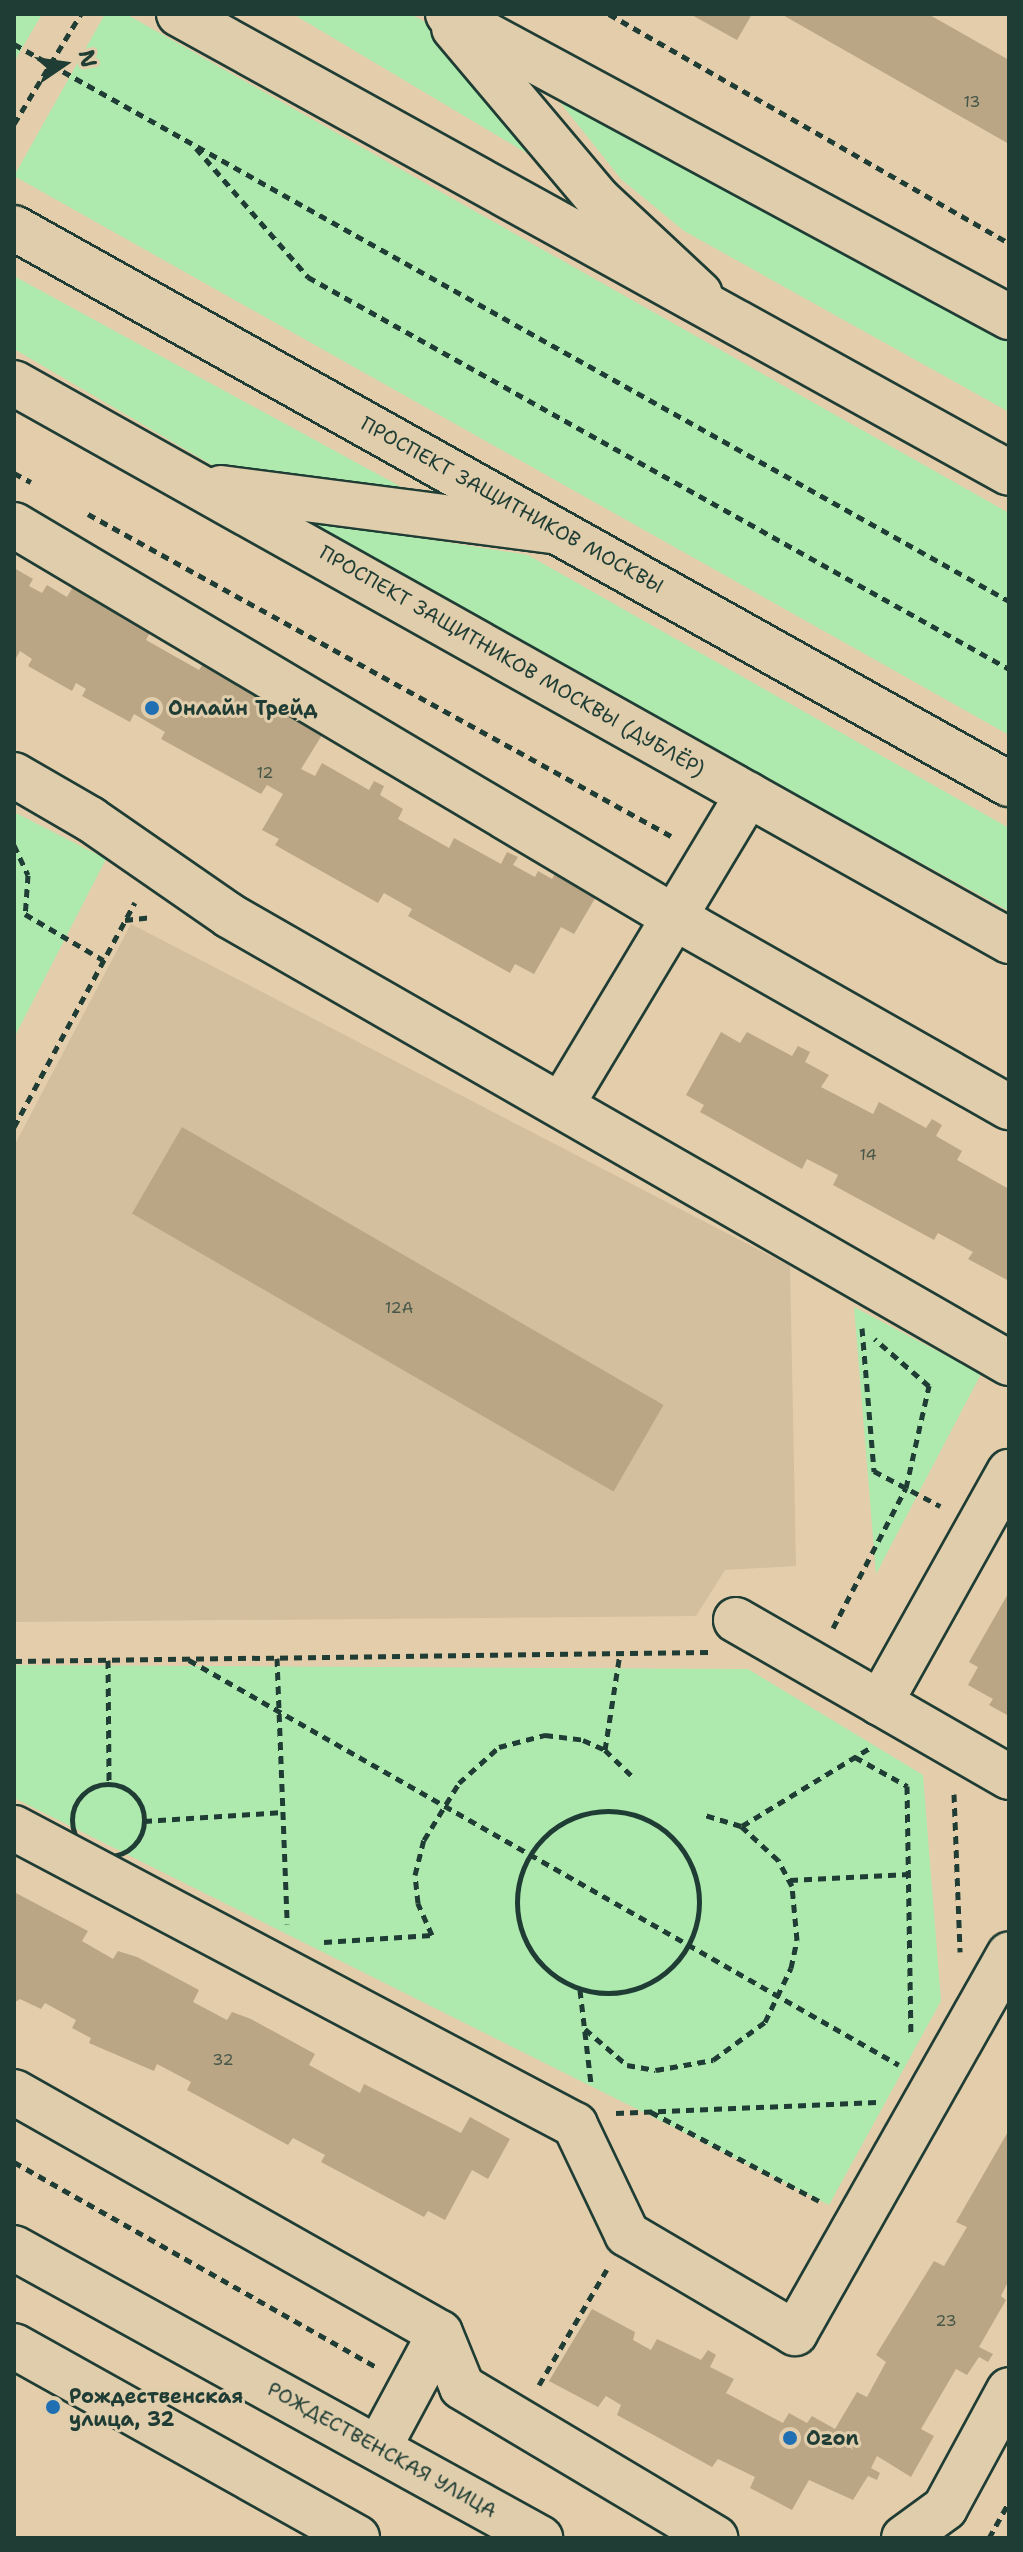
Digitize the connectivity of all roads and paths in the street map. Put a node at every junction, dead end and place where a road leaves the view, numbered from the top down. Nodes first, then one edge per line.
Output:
1 (81, 14) edge
2 (179, 14) edge
3 (445, 14) edge
4 (609, 14) edge
5 (14, 44) edge
6 (51, 65) junction
7 (14, 124) edge
8 (193, 144) junction
9 (14, 228) edge
10 (1009, 243) edge
11 (1009, 317) edge
12 (726, 318) junction
13 (14, 383) edge
14 (14, 473) edge
15 (1009, 473) edge
16 (203, 486) junction
17 (42, 489) dead end
18 (84, 512) dead end
19 (14, 525) edge
20 (561, 532) junction
21 (1009, 601) edge
22 (1009, 669) edge
23 (14, 775) edge
24 (1009, 784) edge
25 (748, 795) junction
26 (14, 845) edge
27 (710, 858) junction
28 (155, 864) junction
29 (674, 917) junction
30 (1009, 941) edge
31 (103, 960) junction
32 (562, 1104) junction
33 (1009, 1107) edge
34 (15, 1122) edge
35 (858, 1275) junction
36 (862, 1328) junction
37 (1009, 1363) edge
38 (1009, 1472) edge
39 (906, 1488) junction
40 (979, 1527) junction
41 (729, 1636) joint
42 (829, 1636) dead end
43 (620, 1653) junction
44 (277, 1658) junction
45 (188, 1659) junction
46 (108, 1660) junction
47 (14, 1661) edge
48 (279, 1712) junction
49 (881, 1722) junction
50 (605, 1750) junction
51 (855, 1757) junction
52 (1009, 1777) edge
53 (634, 1778) dead end
54 (109, 1782) junction
55 (954, 1782) dead end
56 (444, 1806) junction
57 (283, 1812) junction
58 (704, 1815) dead end
59 (144, 1821) junction
60 (741, 1826) junction
61 (14, 1828) edge
62 (529, 1854) junction
63 (909, 1874) junction
64 (789, 1880) junction
65 (317, 1942) dead end
66 (687, 1945) junction
67 (239, 1947) junction
68 (1009, 1954) edge
69 (960, 1967) dead end
70 (580, 1990) junction
71 (778, 1997) junction
72 (585, 2029) junction
73 (911, 2045) dead end
74 (907, 2079) junction
75 (14, 2092) edge
76 (878, 2102) junction
77 (651, 2112) junction
78 (576, 2115) junction
79 (14, 2162) edge
80 (859, 2222) junction
81 (627, 2234) junction
82 (14, 2248) edge
83 (440, 2333) junction
84 (14, 2346) edge
85 (412, 2387) junction
86 (1009, 2390) edge
87 (518, 2420) junction
88 (379, 2447) junction
89 (1009, 2502) edge
90 (345, 2535) edge
91 (540, 2538) edge
92 (715, 2538) edge
93 (904, 2538) edge
94 (989, 2538) edge

1 - 6 path
2 - 12 street
3 - 11 street
3 - 12 street
4 - 10 path
5 - 6 path
6 - 7 path
6 - 8 path
8 - 21 path
8 - 22 path
9 - 20 street, ПРОСПЕКТ ЗАЩИТНИКОВ МОСКВЫ
12 - 15 street
13 - 16 street, ПРОСПЕКТ ЗАЩИТНИКОВ МОСКВЫ (ДУБЛЁР)
14 - 17 path
16 - 20 street
16 - 25 street, ПРОСПЕКТ ЗАЩИТНИКОВ МОСКВЫ (ДУБЛЁР)
18 - 27 path
19 - 29 street
20 - 24 street, ПРОСПЕКТ ЗАЩИТНИКОВ МОСКВЫ
23 - 28 street
25 - 27 street
25 - 30 street, ПРОСПЕКТ ЗАЩИТНИКОВ МОСКВЫ (ДУБЛЁР)
26 - 31 path
27 - 29 street
28 - 31 path
28 - 32 street
29 - 32 street
29 - 33 street
31 - 34 path
32 - 35 street
35 - 36 path
35 - 37 street
36 - 39 path
36 - 39 path
38 - 40 street
39 - 40 path
39 - 42 path
40 - 49 street
41 - 43 path
41 - 49 street
43 - 44 path
43 - 50 path
44 - 45 path
44 - 48 path
45 - 46 path
45 - 48 path
46 - 47 path
46 - 54 path
48 - 56 path
48 - 57 path
49 - 51 path
49 - 52 street
50 - 53 path
50 - 56 path
51 - 60 path
51 - 63 path
54 - 59 path
54 - 59 path
55 - 69 path
56 - 62 path
56 - 65 path
57 - 59 path
57 - 67 path
58 - 60 path
60 - 64 path
61 - 67 street
62 - 66 path
62 - 66 path
62 - 70 path
63 - 64 path
63 - 73 path
64 - 71 path
66 - 70 path
66 - 71 path
67 - 78 street
68 - 74 street
70 - 72 path
71 - 72 path
71 - 74 path
72 - 78 path
74 - 76 path
74 - 76 path
74 - 80 street
75 - 83 street
76 - 77 path
77 - 78 path
77 - 80 path
78 - 81 street
79 - 85 path
80 - 81 street
81 - 87 path
82 - 88 street, РОЖДЕСТВЕНСКАЯ УЛИЦА
83 - 85 street
83 - 87 street
84 - 90 street
85 - 88 street
86 - 93 street
87 - 92 street
88 - 91 street, РОЖДЕСТВЕНСКАЯ УЛИЦА
89 - 94 path

